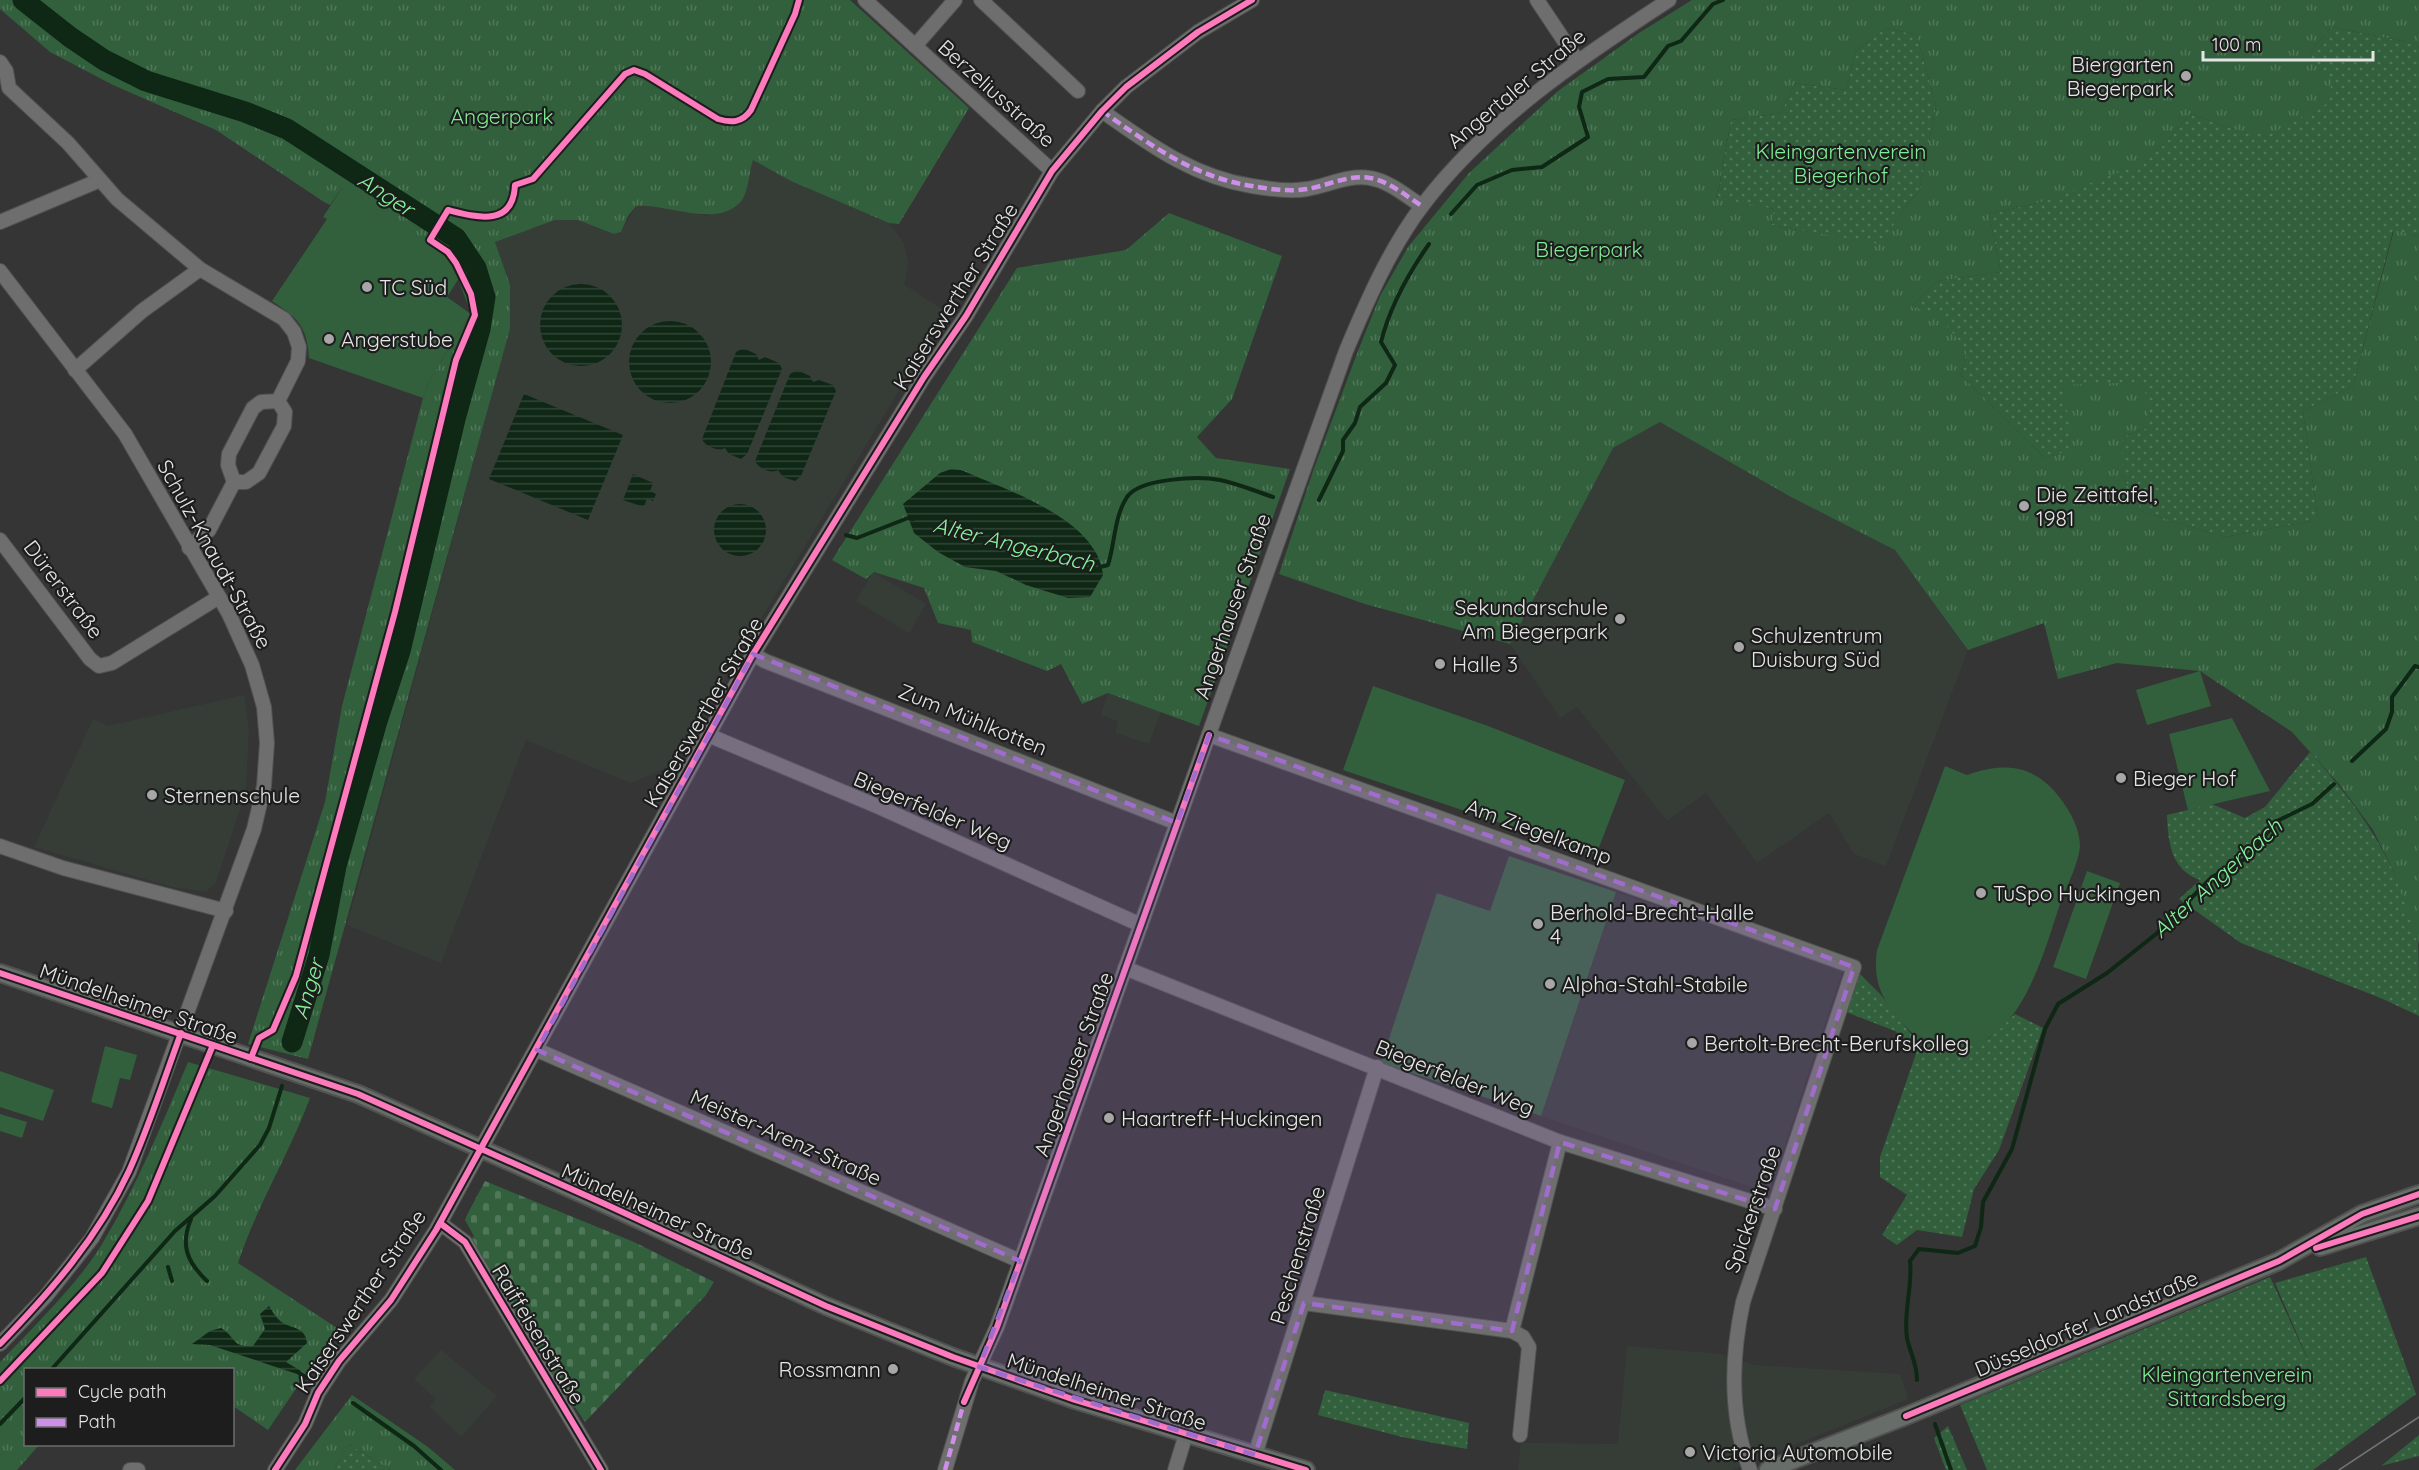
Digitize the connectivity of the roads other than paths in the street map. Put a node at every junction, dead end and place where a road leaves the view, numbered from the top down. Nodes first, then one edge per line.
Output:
1 (865, 0) edge
2 (955, 0) edge
3 (981, 0) edge
4 (1252, 0) edge
5 (1537, 0) edge
6 (1669, 0) edge
7 (915, 46) junction
8 (1577, 60) junction
9 (0, 62) edge
10 (4, 91) edge
11 (1078, 91) dead end
12 (1102, 111) junction
13 (1052, 171) junction
14 (100, 180) junction
15 (1422, 206) junction
16 (0, 222) edge
17 (200, 269) junction
18 (0, 271) edge
19 (75, 370) junction
20 (279, 401) junction
21 (234, 482) junction
22 (0, 540) edge
23 (189, 548) junction
24 (219, 597) junction
25 (753, 654) junction
26 (708, 735) junction
27 (1209, 735) junction
28 (1177, 823) junction
29 (0, 846) edge
30 (226, 911) junction
31 (1141, 925) junction
32 (1854, 967) joint
33 (1125, 968) junction
34 (0, 973) edge
35 (181, 1033) junction
36 (537, 1050) junction
37 (1377, 1067) junction
38 (1560, 1142) junction
39 (481, 1150) junction
40 (2419, 1194) edge
41 (1774, 1209) junction
42 (2419, 1216) edge
43 (440, 1223) junction
44 (2279, 1260) junction
45 (1020, 1261) junction
46 (1304, 1303) junction
47 (1512, 1331) junction
48 (0, 1344) edge
49 (979, 1367) junction
50 (1186, 1434) junction
51 (1521, 1435) dead end
52 (1256, 1455) junction
53 (130, 1470) edge
54 (138, 1470) edge
55 (275, 1470) edge
56 (601, 1470) edge
57 (945, 1470) edge
58 (1175, 1470) edge
59 (1306, 1470) edge
60 (1750, 1470) edge
61 (1768, 1470) edge

1 - 7 street, Berzeliusstraße
2 - 7 street, Berzeliusstraße
3 - 11 street
4 - 12 street, Kaiserswerther Straße
5 - 8 street
6 - 8 street, Angertaler Straße
7 - 13 street, Berzeliusstraße
8 - 15 street, Angertaler Straße
9 - 10 street
10 - 14 street
12 - 13 street, Kaiserswerther Straße
12 - 15 street
13 - 25 street, Kaiserswerther Straße
14 - 16 street
14 - 17 street
15 - 27 street, Angerhauser Straße
17 - 19 street
17 - 20 street
18 - 19 street, Schulz-Knaudt-Straße
19 - 23 street, Schulz-Knaudt-Straße
20 - 21 street
20 - 21 street
21 - 23 street
22 - 24 street, Dürerstraße
23 - 24 street, Schulz-Knaudt-Straße
24 - 30 street, Schulz-Knaudt-Straße
25 - 26 street, Kaiserswerther Straße
25 - 28 street, Zum Mühlkotten
26 - 31 street, Biegerfelder Weg
26 - 36 street, Kaiserswerther Straße
27 - 28 street, Angerhauser Straße
27 - 32 street, Am Ziegelkamp
28 - 31 street, Angerhauser Straße
29 - 30 street
30 - 35 street, Schulz-Knaudt-Straße
31 - 33 street, Angerhauser Straße
32 - 41 street, Spickerstraße
33 - 37 street, Biegerfelder Weg
33 - 45 street, Angerhauser Straße
34 - 35 main road, Mündelheimer Straße
35 - 39 main road, Mündelheimer Straße
35 - 48 street, Schulz-Knaudt-Straße
36 - 39 street, Kaiserswerther Straße
36 - 45 street, Meister-Arenz-Straße
37 - 38 street, Biegerfelder Weg
37 - 46 street, Peschenstraße
38 - 41 street, Biegerfelder Weg
38 - 47 street
39 - 43 street, Kaiserswerther Straße
39 - 49 main road, Mündelheimer Straße
40 - 44 main road, Düsseldorfer Landstraße
41 - 60 street, Spickerstraße
42 - 44 main road, Düsseldorfer Landstraße
43 - 55 street, Kaiserswerther Straße
43 - 56 street, Raiffeisenstraße
44 - 61 main road, Düsseldorfer Landstraße
45 - 49 street, Angerhauser Straße
46 - 47 street
46 - 52 street, Peschenstraße
47 - 51 street
49 - 50 main road, Mündelheimer Straße
49 - 57 street, Angerhauser Straße
50 - 52 main road, Mündelheimer Straße
50 - 58 street
52 - 59 main road, Mündelheimer Straße
53 - 54 street

